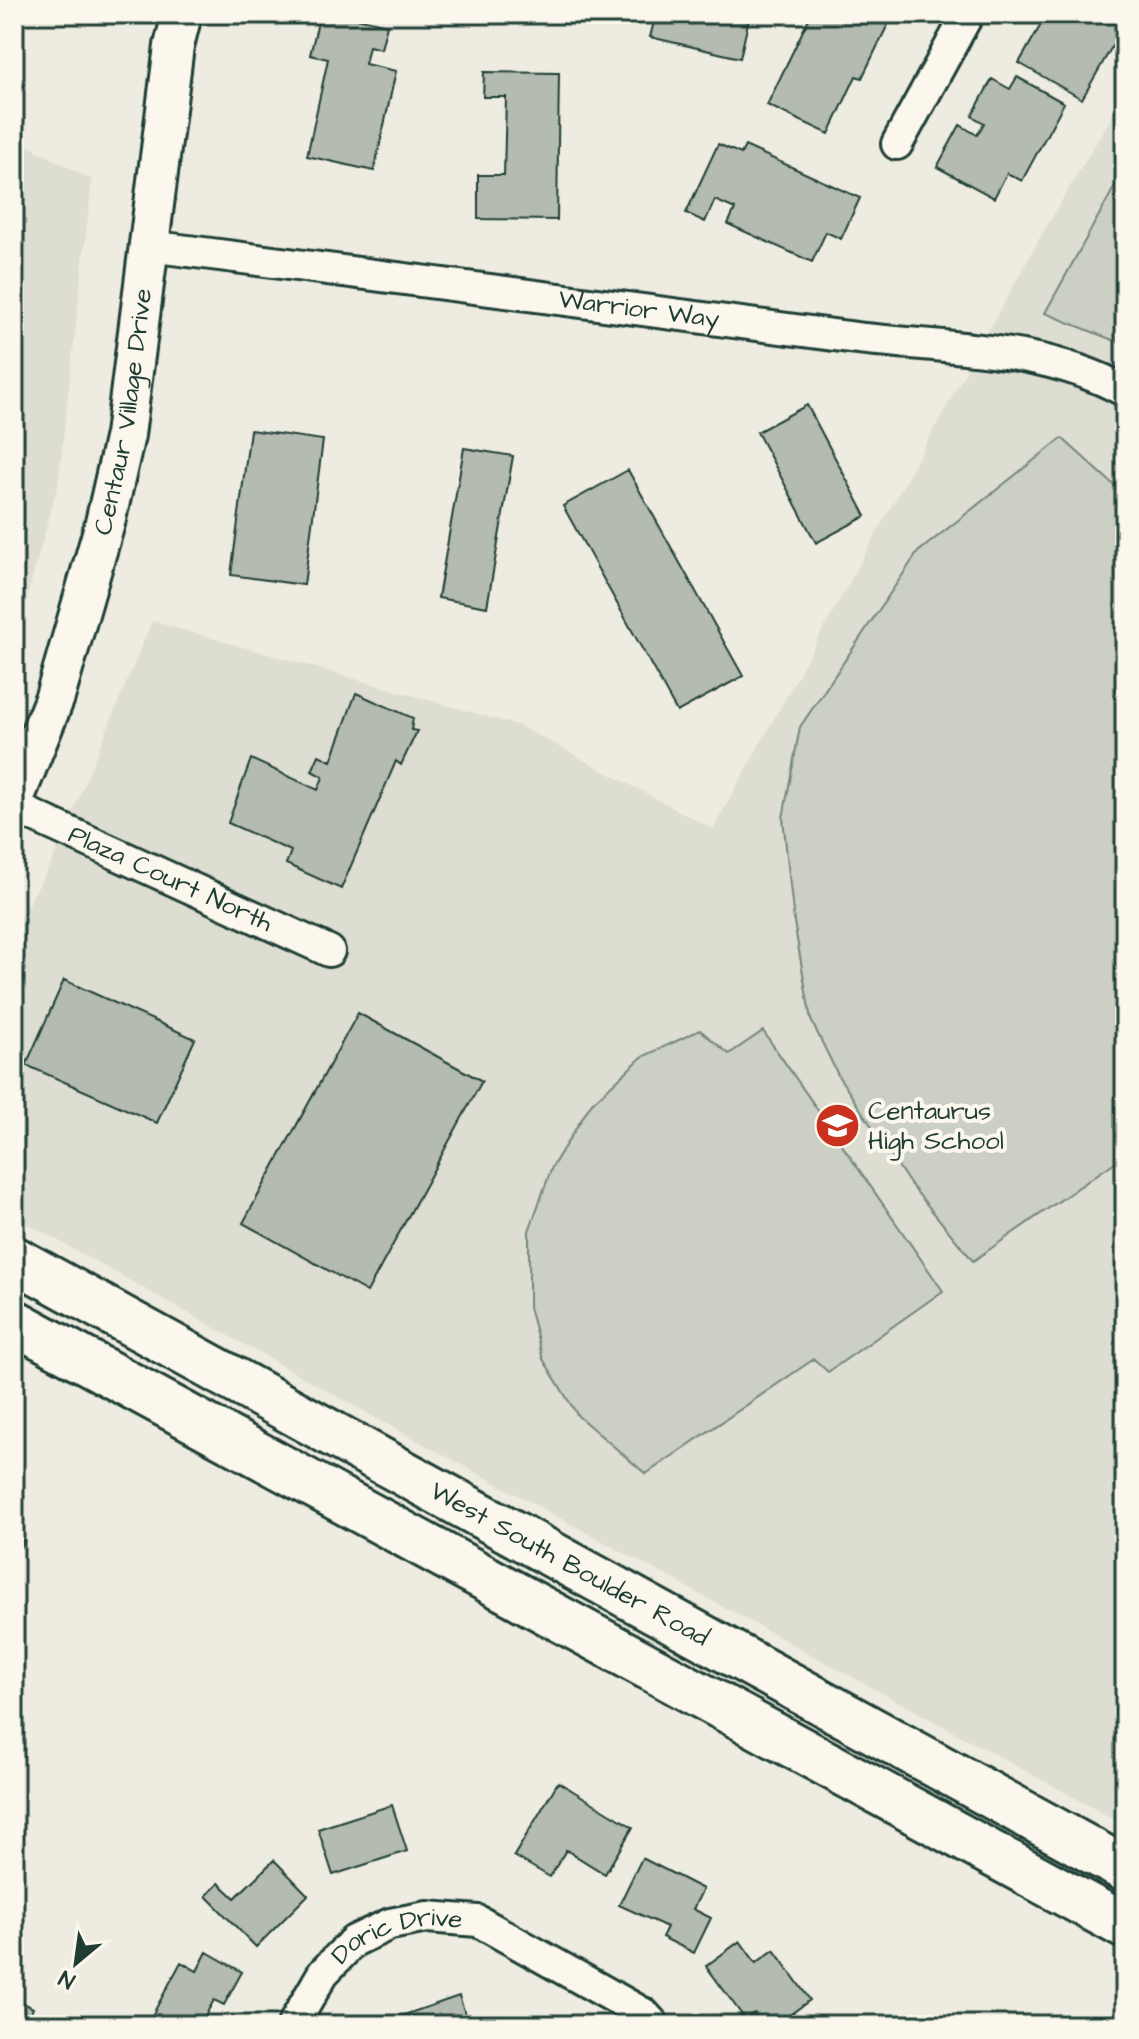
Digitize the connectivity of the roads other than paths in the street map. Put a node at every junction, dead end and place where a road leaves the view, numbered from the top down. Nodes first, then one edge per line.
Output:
1 (182, 14) edge
2 (968, 14) edge
3 (897, 144) dead end
4 (149, 246) junction
5 (1125, 391) edge
6 (14, 799) edge
7 (14, 807) edge
8 (329, 951) dead end
9 (14, 1259) edge
10 (14, 1322) edge
11 (1125, 1869) edge
12 (1125, 1926) edge
13 (293, 2025) edge
14 (654, 2025) edge

1 - 4 street, Centaur Village Drive
2 - 3 street
4 - 5 street, Warrior Way
4 - 6 street, Centaur Village Drive
7 - 8 street, Plaza Court North
9 - 11 main road, West South Boulder Road
10 - 12 main road, West South Boulder Road
13 - 14 street, Doric Drive

